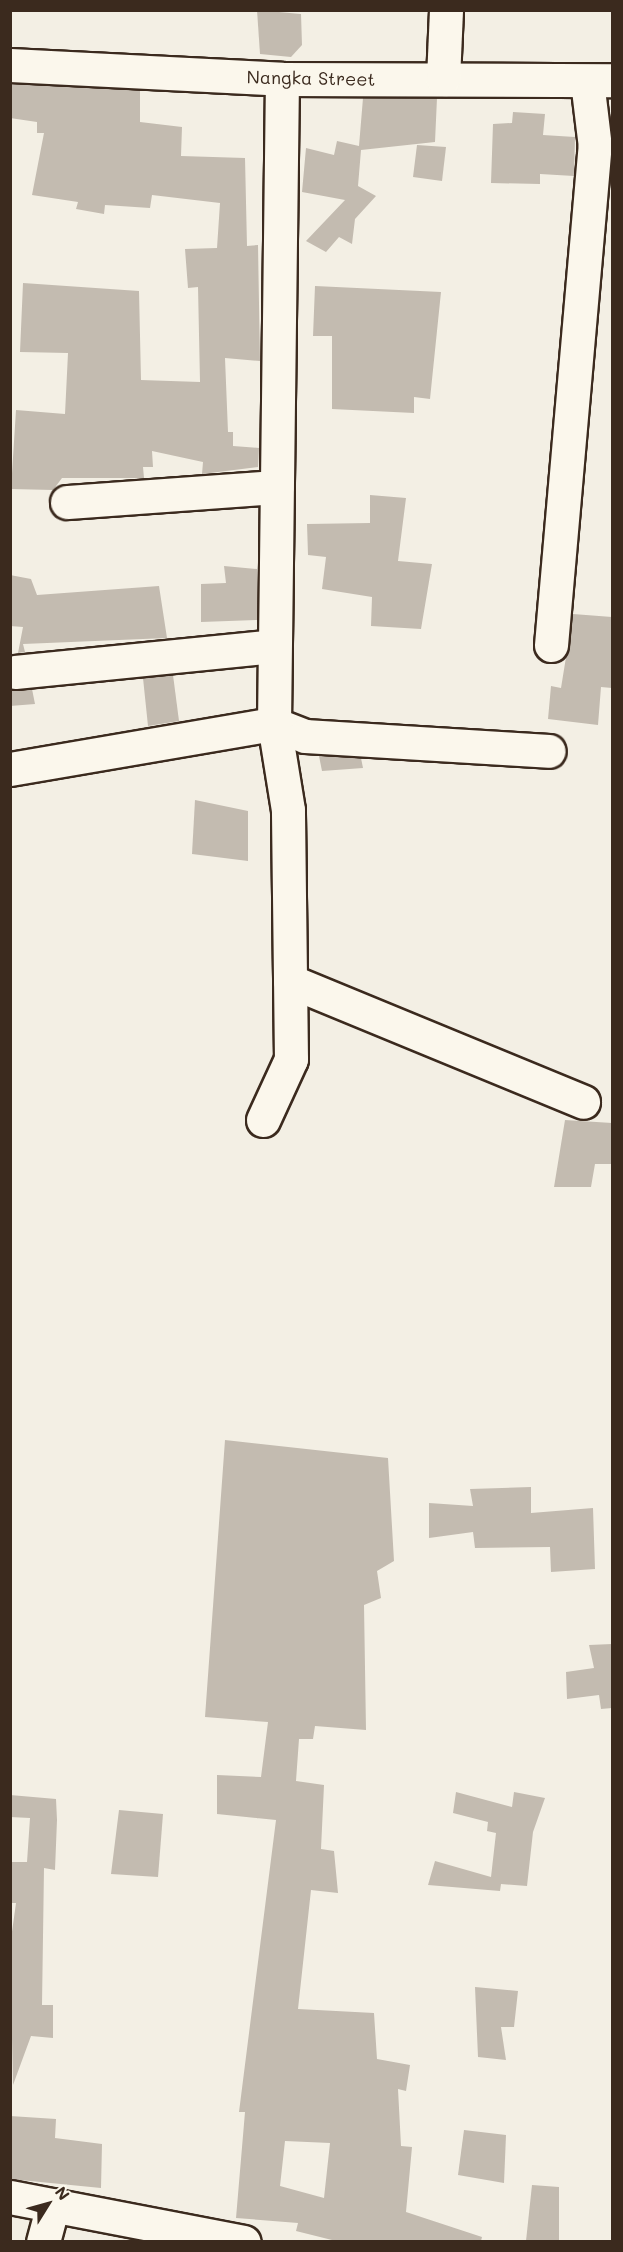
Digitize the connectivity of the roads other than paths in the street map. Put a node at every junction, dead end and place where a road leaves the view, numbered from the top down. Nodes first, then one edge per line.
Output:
1 (446, 10) edge
2 (10, 65) edge
3 (282, 79) junction
4 (443, 79) junction
5 (600, 80) edge
6 (276, 487) junction
7 (67, 502) dead end
8 (551, 645) dead end
9 (274, 646) junction
10 (15, 672) dead end
11 (274, 724) junction
12 (549, 751) dead end
13 (10, 769) edge
14 (290, 981) junction
15 (584, 1102) dead end
16 (263, 1120) dead end
17 (10, 2197) edge
18 (53, 2205) junction
19 (42, 2241) edge
20 (244, 2241) edge

1 - 4 street
2 - 3 street, Nangka Street
3 - 4 street, Nangka Street
3 - 6 street
4 - 5 street, Nangka Street
5 - 8 street
6 - 7 street
6 - 9 street
9 - 10 street
9 - 11 street
11 - 12 street
11 - 13 street
11 - 14 street
14 - 15 street
14 - 16 street
17 - 18 street
18 - 19 street
18 - 20 street

